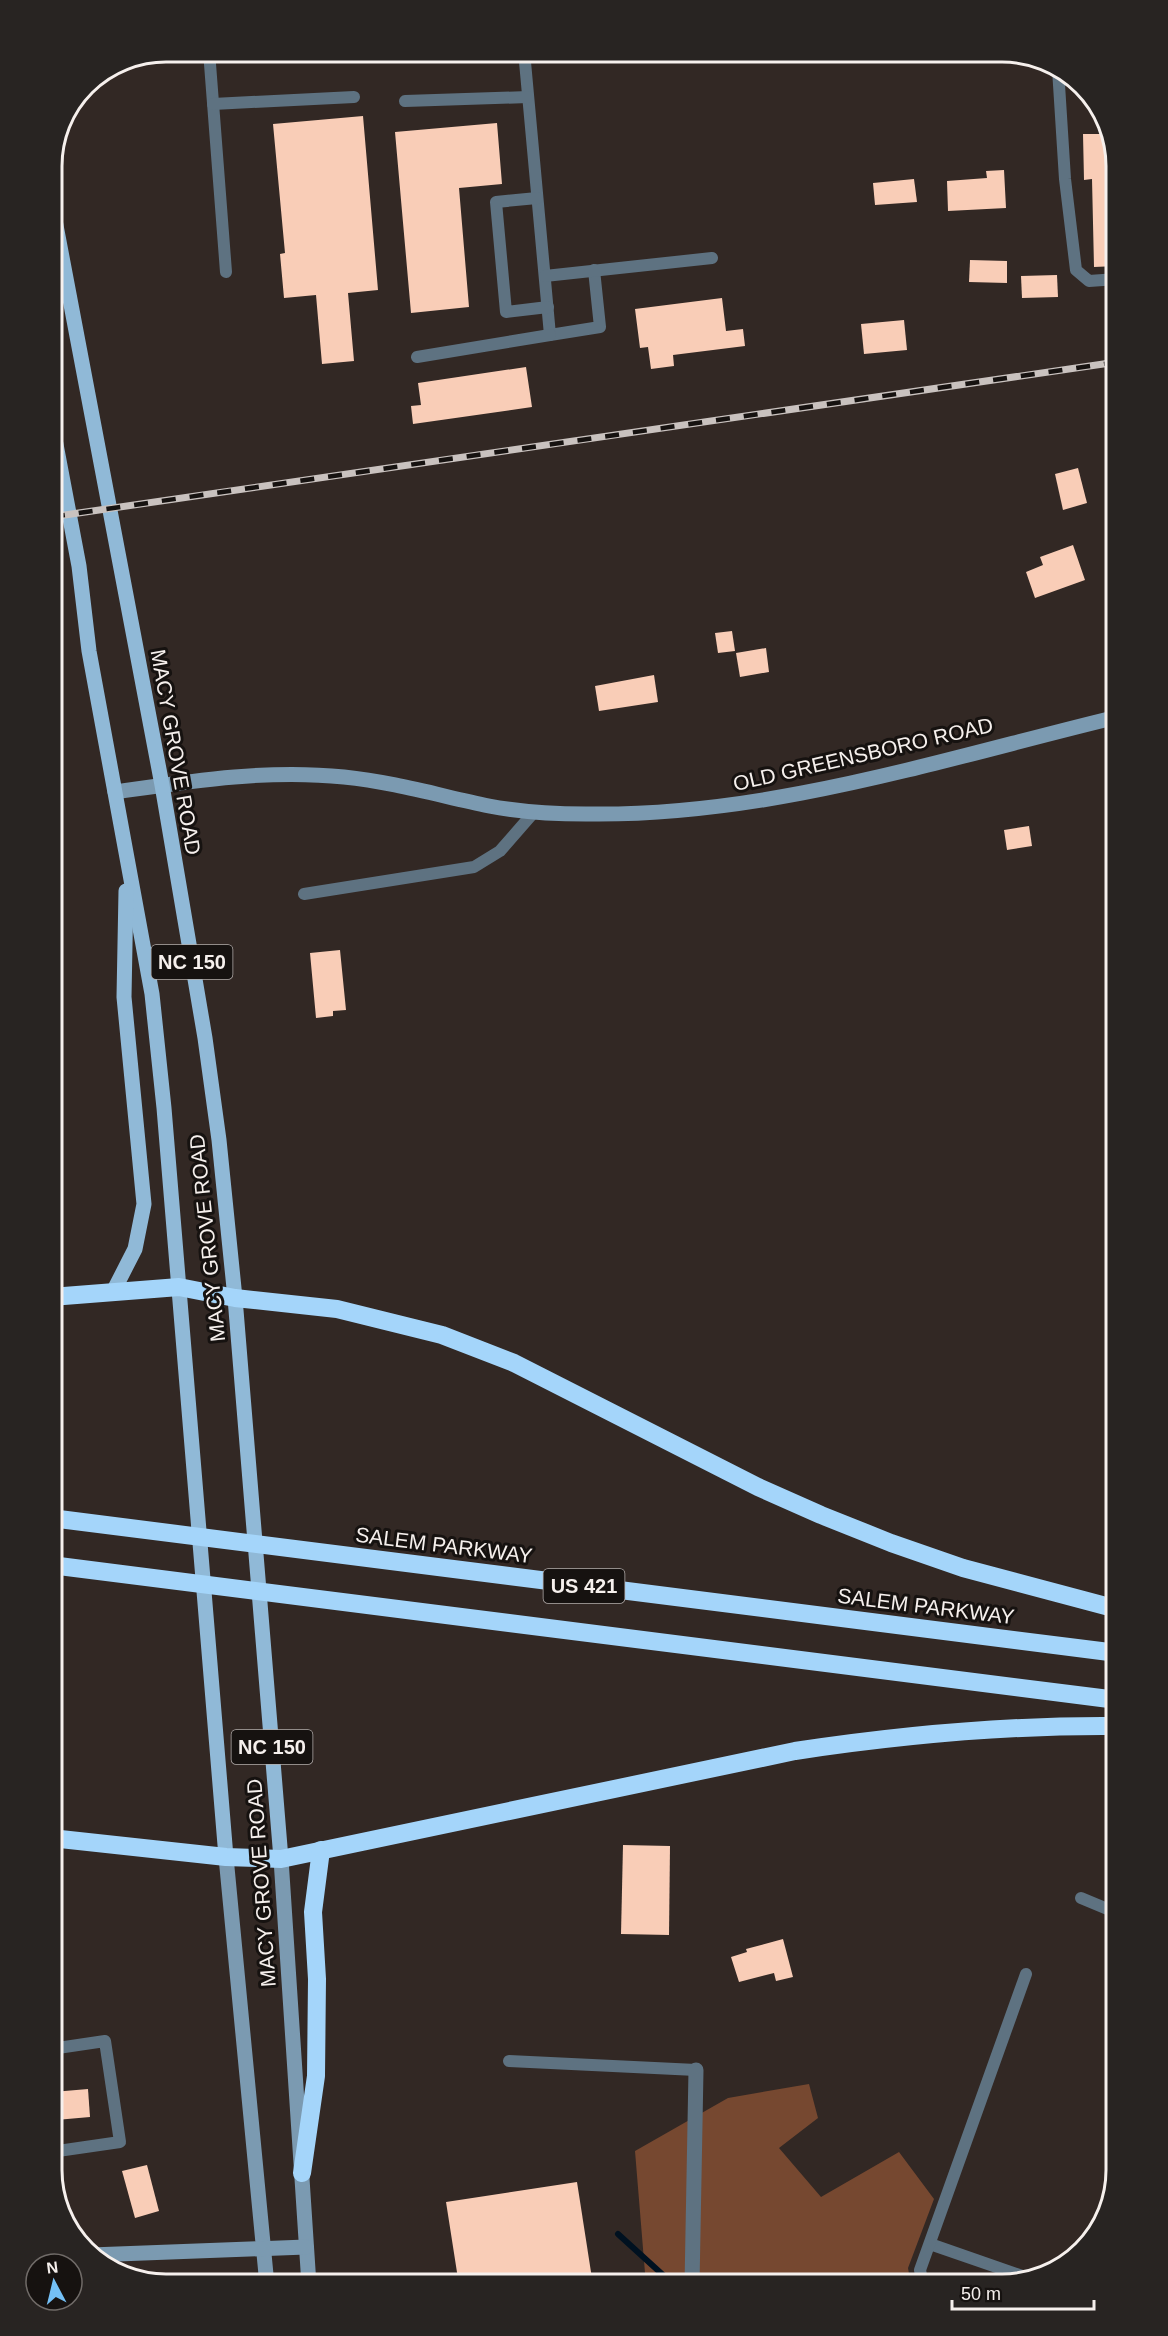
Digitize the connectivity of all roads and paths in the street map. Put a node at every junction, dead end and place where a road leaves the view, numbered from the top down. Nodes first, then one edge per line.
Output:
1 (211, 62) edge
2 (525, 62) edge
3 (1059, 78) edge
4 (354, 97) dead end
5 (528, 97) junction
6 (405, 101) dead end
7 (213, 104) junction
8 (537, 198) junction
9 (62, 257) edge
10 (712, 258) dead end
11 (594, 270) junction
12 (226, 272) dead end
13 (545, 276) junction
14 (1106, 280) edge
15 (548, 307) junction
16 (550, 335) junction
17 (417, 357) dead end
18 (62, 476) edge
19 (1106, 720) edge
20 (162, 786) junction
21 (115, 792) junction
22 (534, 812) junction
23 (127, 858) junction
24 (304, 894) dead end
25 (178, 1287) junction
26 (113, 1292) junction
27 (62, 1296) edge
28 (235, 1299) junction
29 (62, 1519) edge
30 (62, 1566) edge
31 (1106, 1606) edge
32 (1106, 1652) edge
33 (1106, 1699) edge
34 (1106, 1726) edge
35 (62, 1839) edge
36 (321, 1850) junction
37 (226, 1857) junction
38 (281, 1859) junction
39 (1081, 1898) dead end
40 (1106, 1908) edge
41 (1026, 1974) dead end
42 (62, 2047) edge
43 (509, 2061) dead end
44 (696, 2070) joint
45 (62, 2150) edge
46 (302, 2173) junction
47 (930, 2244) junction
48 (306, 2247) junction
49 (264, 2249) junction
50 (105, 2255) edge
51 (1013, 2273) edge
52 (266, 2274) edge
53 (308, 2274) edge
54 (692, 2274) edge
55 (921, 2274) edge

1 - 7 lane
2 - 5 lane
3 - 14 lane
4 - 7 lane
5 - 6 lane
5 - 8 lane
7 - 12 lane
8 - 13 lane
8 - 15 lane
9 - 20 main road, MACY GROVE ROAD / NC 150
10 - 11 lane
11 - 13 lane
11 - 16 lane
13 - 15 lane
15 - 16 lane
16 - 17 lane
18 - 21 main road, MACY GROVE ROAD / NC 150
19 - 22 street, OLD GREENSBORO ROAD
20 - 21 street, OLD GREENSBORO ROAD
20 - 22 street, OLD GREENSBORO ROAD
20 - 28 main road, MACY GROVE ROAD / NC 150
21 - 23 main road, MACY GROVE ROAD / NC 150
22 - 24 lane
23 - 25 main road, MACY GROVE ROAD
23 - 26 main road, NC 150
25 - 26 highway
25 - 28 highway
25 - 37 main road, MACY GROVE ROAD
26 - 27 highway
28 - 31 highway
28 - 38 main road, MACY GROVE ROAD / NC 150
29 - 32 highway, SALEM PARKWAY / US 421
30 - 33 highway, US 421
34 - 36 highway
35 - 37 highway
36 - 38 highway
36 - 46 highway
37 - 38 highway
37 - 49 street, MACY GROVE ROAD
38 - 46 street, MACY GROVE ROAD
39 - 40 lane
41 - 47 lane
42 - 45 lane
43 - 44 lane
44 - 54 street
46 - 48 street, MACY GROVE ROAD
47 - 51 lane
47 - 55 lane
48 - 49 street
48 - 53 street, MACY GROVE ROAD
49 - 50 street
49 - 52 street, MACY GROVE ROAD

